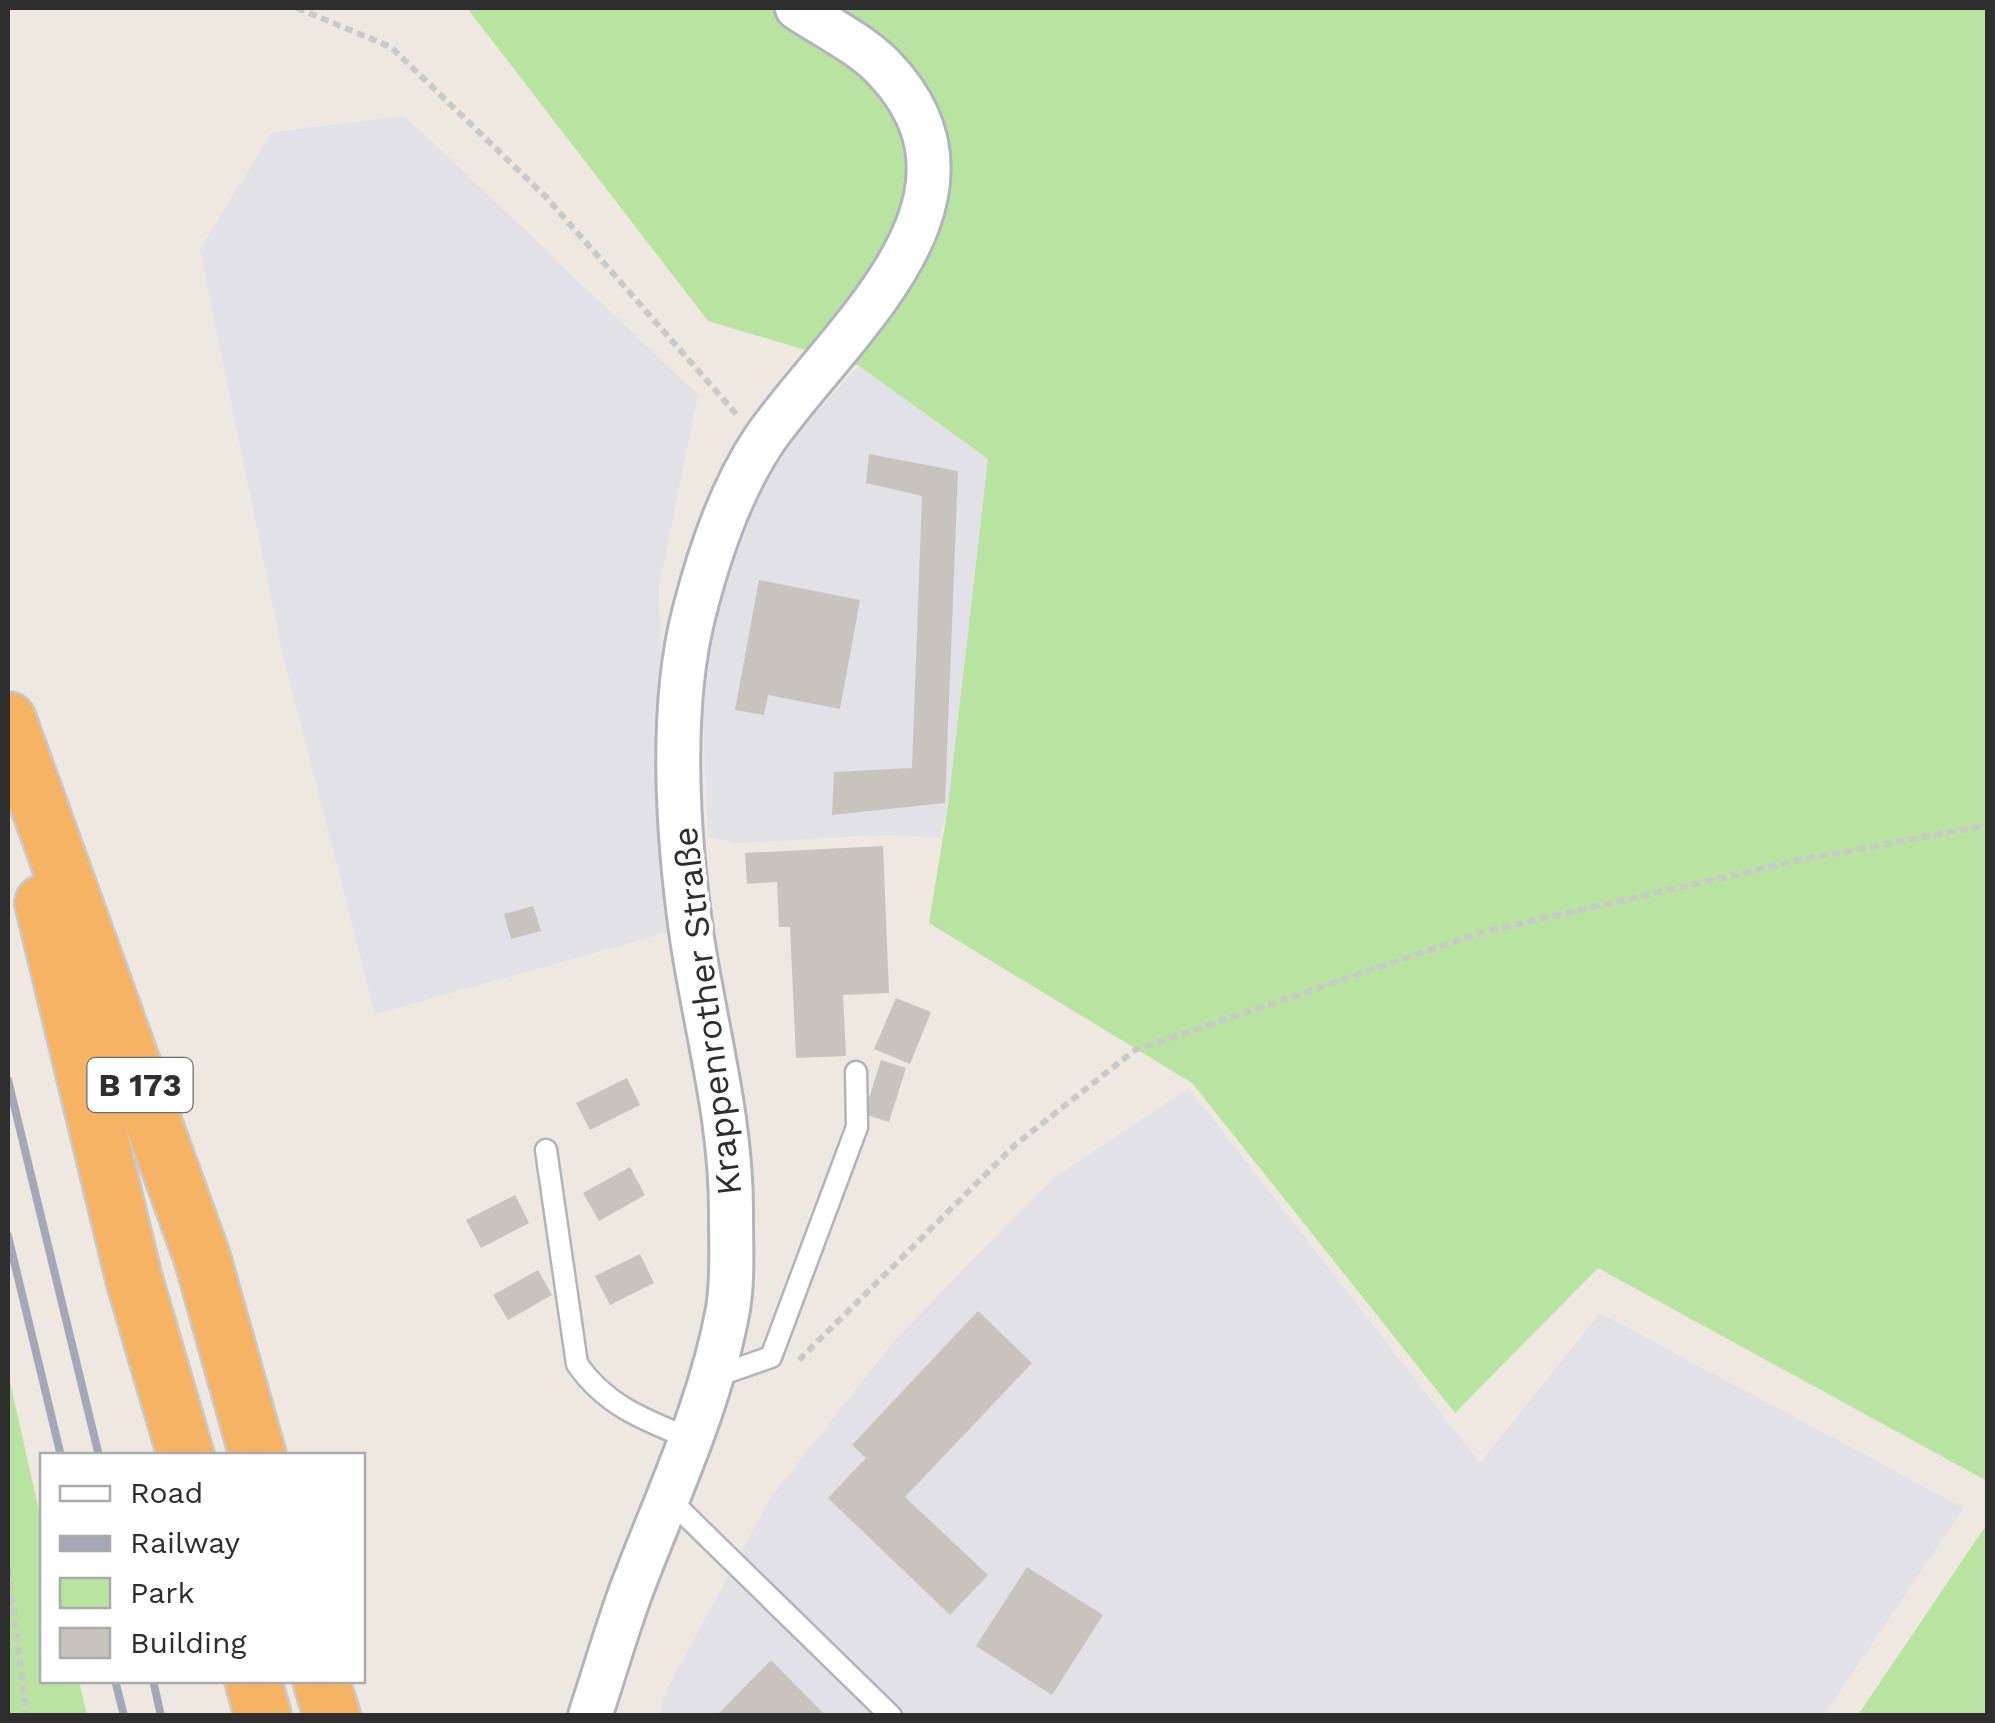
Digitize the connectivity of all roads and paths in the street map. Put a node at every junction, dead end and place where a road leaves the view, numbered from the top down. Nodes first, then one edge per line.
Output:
1 (297, 8) edge
2 (797, 8) edge
3 (762, 443) junction
4 (8, 720) edge
5 (8, 738) edge
6 (1988, 825) edge
7 (856, 1072) dead end
8 (546, 1150) dead end
9 (791, 1365) dead end
10 (714, 1377) junction
11 (691, 1438) junction
12 (185, 1453) edge
13 (257, 1453) edge
14 (669, 1499) junction
15 (8, 1569) edge
16 (254, 1683) edge
17 (322, 1683) edge
18 (27, 1716) edge
19 (263, 1716) edge
20 (332, 1716) edge
21 (590, 1716) edge
22 (892, 1716) edge

1 - 3 path
2 - 3 street, Krappenrother Straße
3 - 10 street, Krappenrother Straße
4 - 13 highway, B 173
5 - 12 highway, B 173
6 - 9 path
7 - 10 lane
8 - 11 lane
10 - 11 street, Krappenrother Straße
11 - 14 street, Krappenrother Straße
14 - 21 street, Krappenrother Straße
14 - 22 lane
15 - 18 path
16 - 19 highway
17 - 20 highway

